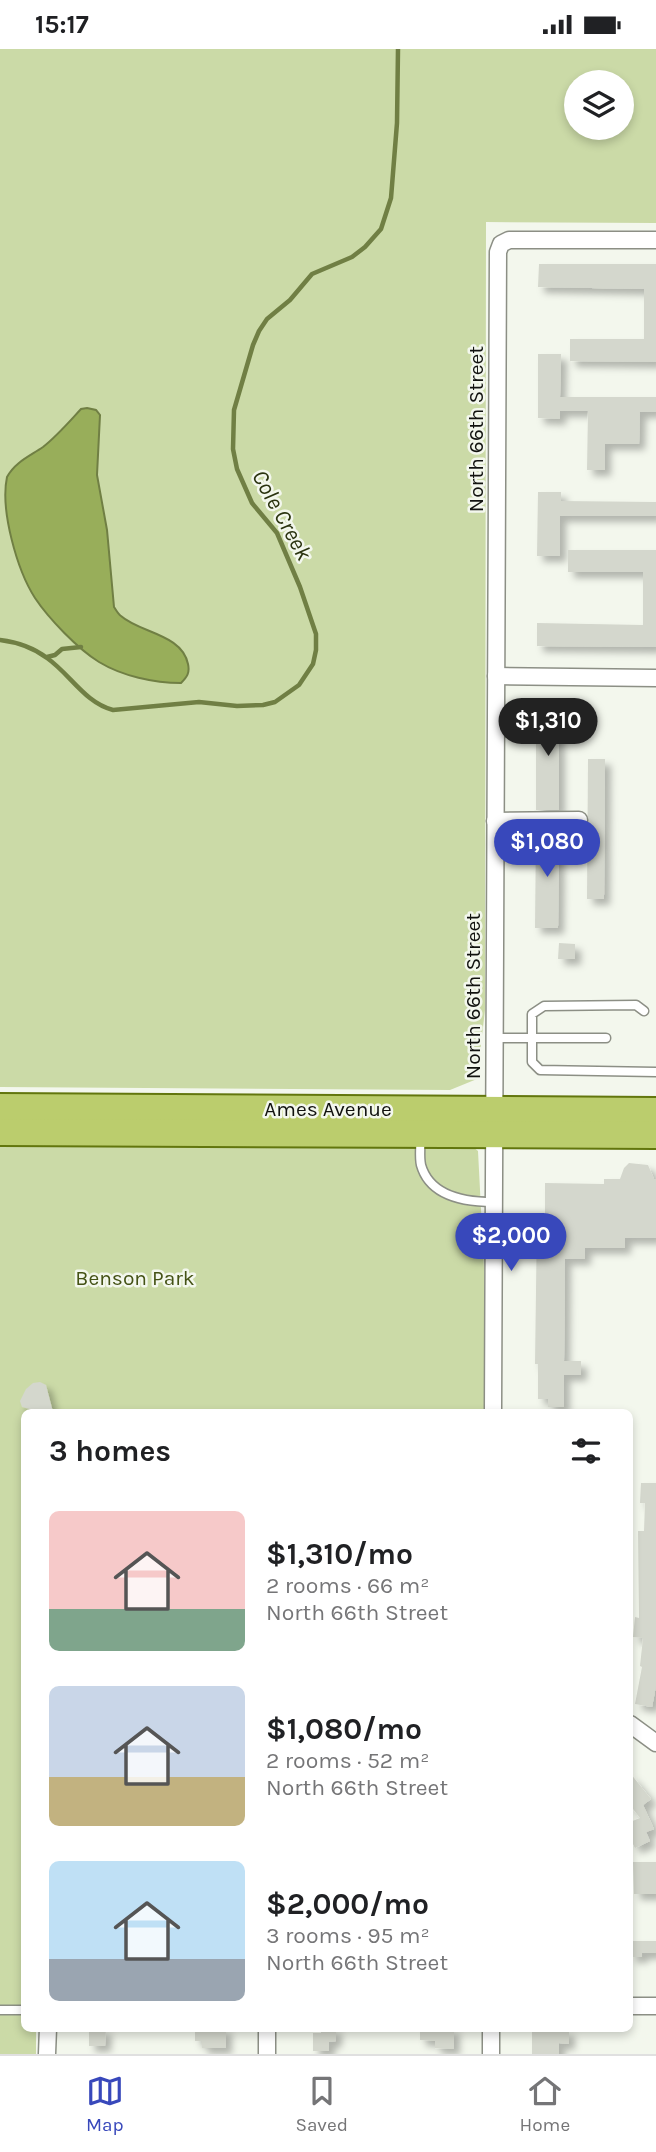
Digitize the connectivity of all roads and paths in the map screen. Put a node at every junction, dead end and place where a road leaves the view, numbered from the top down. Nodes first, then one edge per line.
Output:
1 (656, 240) edge
2 (496, 676) junction
3 (656, 678) edge
4 (579, 820) dead end
5 (495, 821) junction
6 (644, 1011) dead end
7 (494, 1038) junction
8 (531, 1038) junction
9 (606, 1038) dead end
10 (656, 1072) edge
11 (0, 1107) edge
12 (656, 1111) edge
13 (493, 1122) junction
14 (0, 1132) edge
15 (420, 1135) junction
16 (656, 1135) edge
17 (493, 1202) junction
18 (493, 1409) edge
19 (633, 1726) edge
20 (656, 1743) edge
21 (633, 2006) edge
22 (656, 2006) edge
23 (0, 2010) edge
24 (21, 2010) edge
25 (48, 2032) edge
26 (267, 2032) edge
27 (491, 2032) edge
28 (47, 2054) edge
29 (267, 2054) edge
30 (491, 2054) edge

1 - 2 street, North 66th Street
2 - 3 street
2 - 5 street, North 66th Street
4 - 5 street
5 - 7 street, North 66th Street
6 - 8 lane
7 - 8 lane
7 - 13 street, North 66th Street
8 - 9 lane
8 - 10 lane
11 - 13 main road, Ames Avenue
12 - 13 main road, Ames Avenue
13 - 15 main road, Ames Avenue
13 - 16 main road, Ames Avenue
13 - 17 street, North 66th Street
14 - 15 main road, Ames Avenue
15 - 17 lane
17 - 18 street, North 66th Street
19 - 20 street
21 - 22 street
23 - 24 lane
25 - 28 street
26 - 29 street
27 - 30 street

